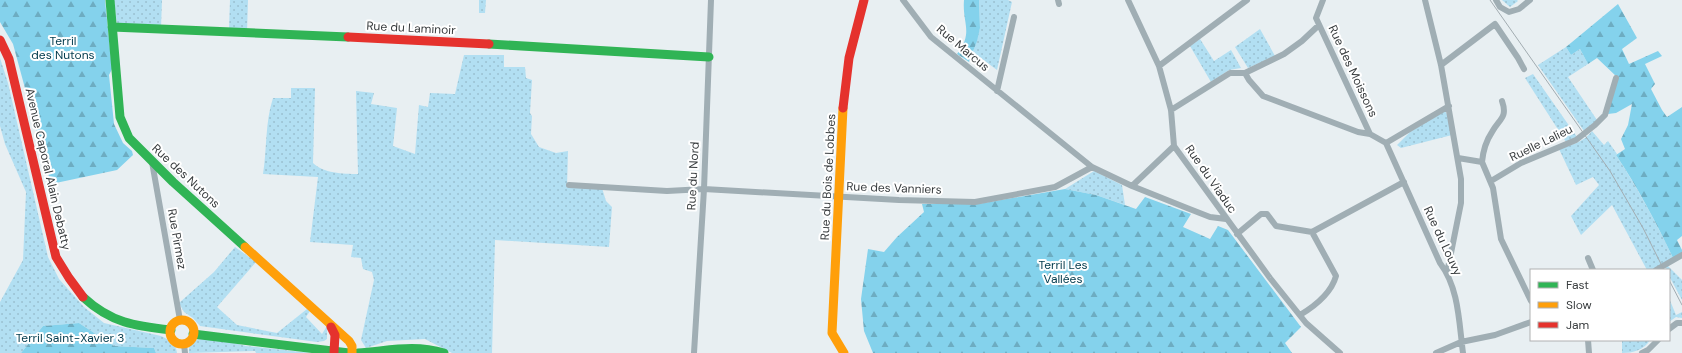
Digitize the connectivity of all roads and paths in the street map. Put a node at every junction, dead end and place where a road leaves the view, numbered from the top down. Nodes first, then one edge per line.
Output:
1 (110, 0) edge
2 (711, 0) edge
3 (864, 0) edge
4 (903, 0) edge
5 (1128, 0) edge
6 (1247, 0) edge
7 (1323, 0) edge
8 (1425, 0) edge
9 (1496, 0) edge
10 (1530, 0) edge
11 (1014, 17) dead end
12 (1319, 25) junction
13 (112, 27) junction
14 (0, 40) edge
15 (709, 57) junction
16 (1441, 65) junction
17 (1159, 66) junction
18 (1524, 70) dead end
19 (1245, 73) junction
20 (1616, 78) dead end
21 (997, 92) junction
22 (1502, 101) dead end
23 (1449, 106) junction
24 (1172, 110) junction
25 (1370, 134) junction
26 (1386, 143) junction
27 (1174, 146) junction
28 (1458, 158) junction
29 (152, 162) junction
30 (1482, 162) junction
31 (1092, 167) junction
32 (1491, 181) junction
33 (1404, 182) junction
34 (569, 184) dead end
35 (1132, 186) junction
36 (704, 189) junction
37 (840, 197) junction
38 (1226, 220) junction
39 (1312, 232) junction
40 (1236, 234) junction
41 (1682, 255) edge
42 (1588, 258) dead end
43 (1592, 269) edge
44 (1658, 269) edge
45 (1447, 273) junction
46 (1530, 299) edge
47 (1300, 315) junction
48 (180, 320) junction
49 (1530, 322) edge
50 (1682, 323) edge
51 (330, 326) junction
52 (1670, 328) edge
53 (170, 330) junction
54 (194, 334) junction
55 (1588, 341) edge
56 (1657, 341) edge
57 (1461, 342) junction
58 (184, 344) junction
59 (334, 352) edge
60 (185, 353) edge
61 (349, 353) edge
62 (352, 353) edge
63 (358, 353) edge
64 (366, 353) edge
65 (444, 353) edge
66 (694, 353) edge
67 (844, 353) edge
68 (1340, 353) edge
69 (1436, 353) edge
70 (1463, 353) edge
71 (1589, 353) edge
72 (1642, 353) edge

1 - 13 street, Rue des Nutons
2 - 15 street, Rue du Nord
3 - 37 street, Rue du Bois de Lobbes
4 - 21 street, Rue Marcus
5 - 17 street, Rue du Viaduc
6 - 17 street
7 - 12 street, Rue des Moissons
8 - 16 street
9 - 10 street
11 - 21 street, Rue Marcus
12 - 19 street
12 - 25 street, Rue des Moissons
13 - 15 street, Rue du Laminoir
13 - 29 street, Rue des Nutons
14 - 53 street, Avenue Caporal Alain Debatty
15 - 36 street, Rue du Nord
16 - 18 street
16 - 23 street
17 - 24 street, Rue du Viaduc
19 - 24 street
19 - 25 street
20 - 32 street, Ruelle Lalieu
21 - 31 street, Rue Marcus
22 - 30 street
23 - 26 street
23 - 28 street
24 - 27 street, Rue du Viaduc
25 - 26 street, Rue des Moissons
26 - 33 street, Rue du Louvy
27 - 35 street
27 - 38 street, Rue du Viaduc
28 - 30 street
28 - 45 street
29 - 48 street, Rue Pirmez
29 - 51 street, Rue des Nutons
30 - 32 street
31 - 35 street, Rue Marcus
31 - 37 street, Rue des Vanniers
32 - 46 street
33 - 39 street
33 - 45 street, Rue du Louvy
34 - 36 street, Rue des Vanniers
35 - 38 street, Rue Marcus
36 - 37 street, Rue des Vanniers
36 - 66 street, Rue du Nord
37 - 67 street, Rue du Bois de Lobbes
38 - 40 street, Rue du Viaduc
39 - 40 street
39 - 47 street
40 - 47 street, Rue du Viaduc
41 - 44 street
42 - 43 street
45 - 57 street, Rue du Louvy
47 - 68 street, Rue du Viaduc
48 - 53 street
48 - 54 street
49 - 57 street
50 - 52 street
51 - 59 street
51 - 62 street, Rue des Nutons
53 - 58 street
54 - 58 street
54 - 59 street
55 - 71 street
56 - 72 street
57 - 69 street
57 - 70 street, Rue du Louvy
58 - 60 street
59 - 61 street
63 - 64 street
64 - 65 street

